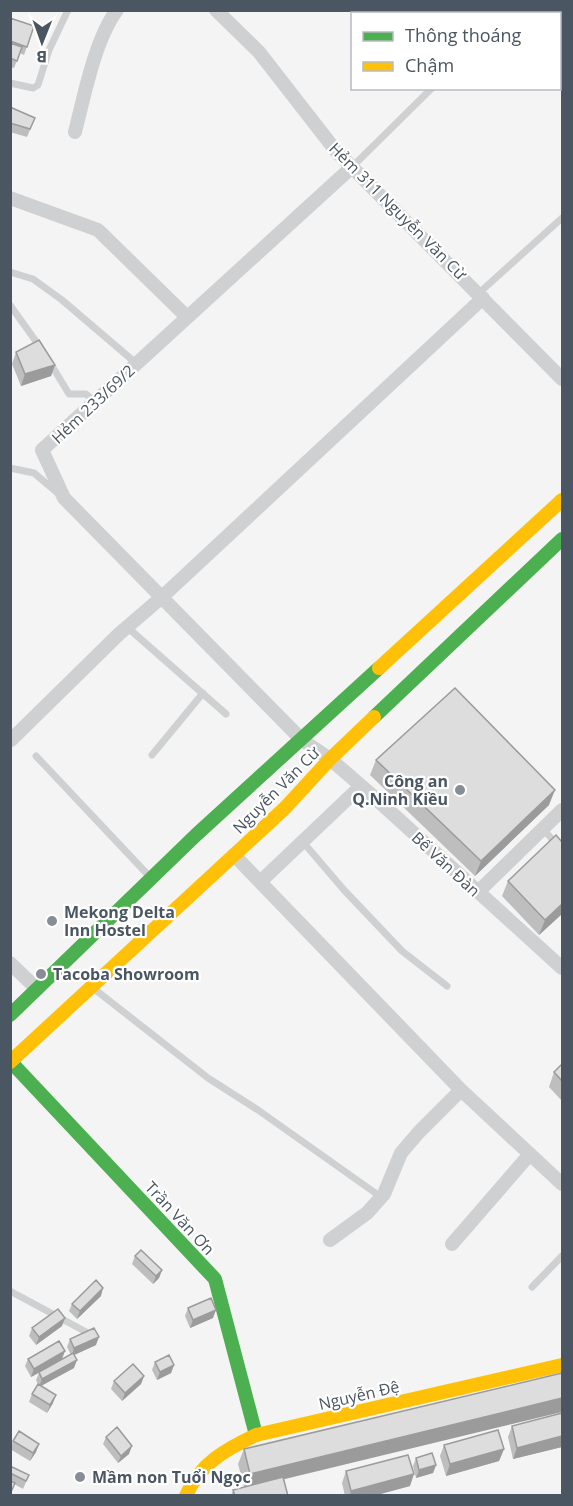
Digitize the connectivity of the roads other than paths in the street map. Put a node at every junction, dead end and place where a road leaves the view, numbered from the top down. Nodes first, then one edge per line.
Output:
1 (68, 10) edge
2 (117, 10) edge
3 (216, 10) edge
4 (10, 83) edge
5 (430, 90) edge
6 (75, 132) dead end
7 (352, 166) junction
8 (10, 198) edge
9 (562, 218) edge
10 (10, 272) edge
11 (481, 296) junction
12 (10, 305) edge
13 (187, 317) junction
14 (137, 364) junction
15 (562, 379) edge
16 (95, 402) junction
17 (10, 468) edge
18 (64, 498) junction
19 (562, 500) edge
20 (562, 539) edge
21 (162, 597) junction
22 (127, 627) junction
23 (203, 693) junction
24 (226, 714) dead end
25 (11, 740) edge
26 (302, 740) junction
27 (152, 755) dead end
28 (36, 756) dead end
29 (330, 759) junction
30 (361, 786) junction
31 (562, 810) edge
32 (543, 829) junction
33 (303, 842) junction
34 (562, 850) edge
35 (234, 855) junction
36 (152, 878) junction
37 (260, 882) junction
38 (478, 892) junction
39 (10, 963) edge
40 (562, 968) edge
41 (91, 986) junction
42 (447, 986) dead end
43 (38, 989) junction
44 (10, 1015) edge
45 (11, 1062) edge
46 (461, 1090) junction
47 (530, 1154) junction
48 (562, 1184) edge
49 (381, 1197) junction
50 (330, 1240) dead end
51 (452, 1244) dead end
52 (562, 1256) edge
53 (532, 1287) dead end
54 (10, 1291) edge
55 (88, 1333) edge
56 (562, 1365) edge
57 (256, 1435) junction
58 (186, 1496) edge

1 - 4 lane
2 - 6 street
3 - 7 street, Hẻm 311 Nguyễn Văn Cừ
5 - 7 lane
7 - 11 street, Hẻm 311 Nguyễn Văn Cừ
7 - 13 street, Hẻm 233/69/2
8 - 13 street
9 - 11 lane
10 - 14 lane
11 - 15 street, Hẻm 311 Nguyễn Văn Cừ
11 - 21 street
12 - 16 lane
13 - 14 street, Hẻm 233/69/2
14 - 16 street, Hẻm 233/69/2
16 - 18 street, Hẻm 233/69/2
17 - 18 lane
18 - 21 street, Hẻm 233/69/2
19 - 26 main road, Nguyễn Văn Cừ
20 - 29 main road, Nguyễn Văn Cừ
21 - 22 street
21 - 26 street, Hẻm 233/69/2
22 - 23 lane
22 - 25 street
23 - 24 lane
23 - 27 lane
26 - 29 street, Hẻm 233/69/2
26 - 36 main road, Nguyễn Văn Cừ
28 - 36 lane
29 - 30 street, Bế Văn Đàn
29 - 35 main road, Nguyễn Văn Cừ
30 - 33 street
30 - 38 street, Bế Văn Đàn
31 - 32 street
32 - 34 lane
32 - 38 street
33 - 37 street
33 - 42 lane
35 - 37 street
35 - 41 main road, Nguyễn Văn Cừ
36 - 43 main road, Nguyễn Văn Cừ
37 - 46 street
38 - 40 street, Bế Văn Đàn
39 - 43 street
41 - 45 main road, Nguyễn Văn Cừ
41 - 49 lane
43 - 44 main road, Nguyễn Văn Cừ
45 - 57 main road, Trần Văn Ơn
46 - 47 street
46 - 49 street
47 - 48 street
47 - 51 street
49 - 50 street
52 - 53 lane
54 - 55 lane
56 - 57 main road, Nguyễn Đệ
57 - 58 main road, Nguyễn Đệ

